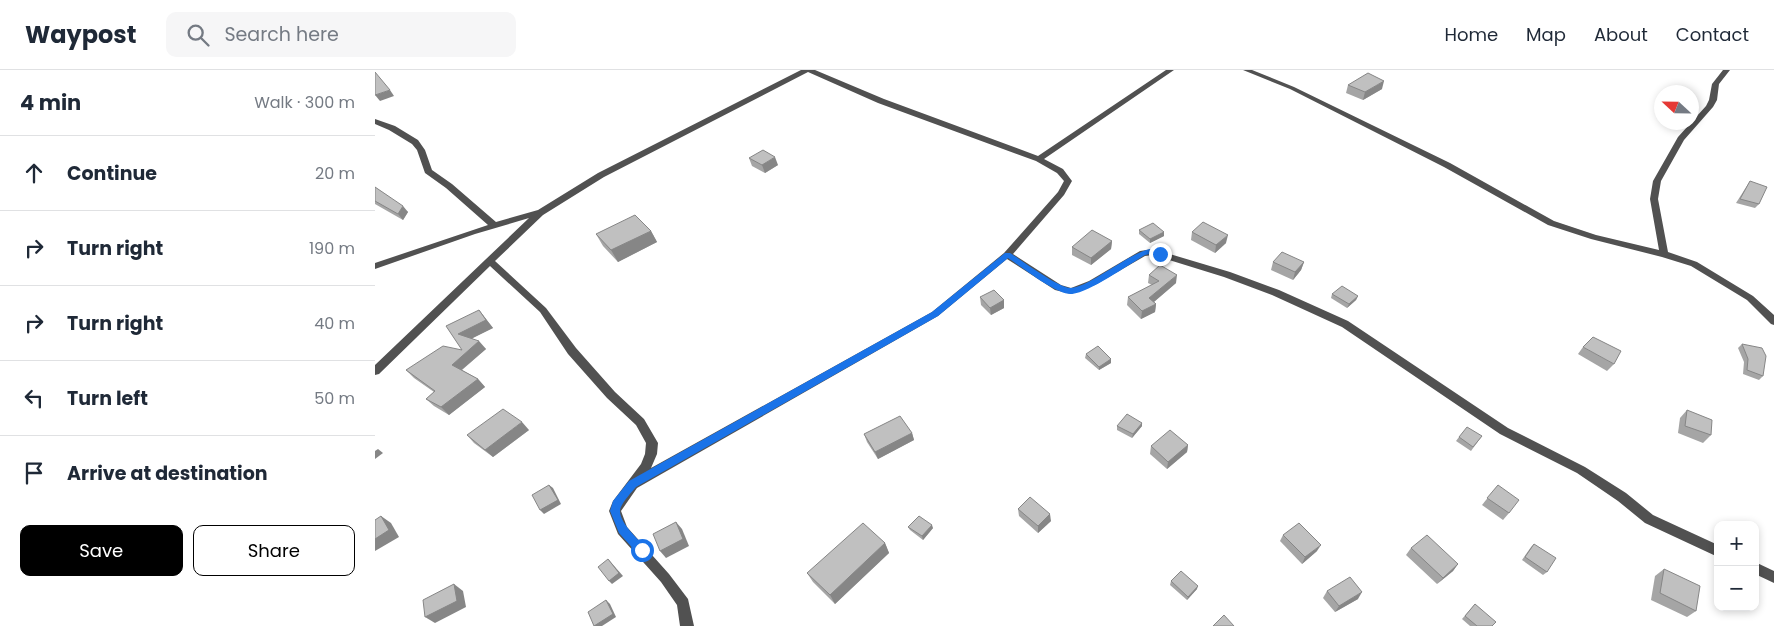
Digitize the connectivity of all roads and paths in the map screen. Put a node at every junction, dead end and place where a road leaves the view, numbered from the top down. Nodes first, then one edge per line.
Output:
1 (808, 70) edge
2 (1171, 70) edge
3 (1246, 70) edge
4 (1727, 70) edge
5 (375, 120) edge
6 (1039, 159) junction
7 (540, 213) junction
8 (495, 226) junction
9 (1664, 254) junction
10 (1007, 255) junction
11 (490, 261) junction
12 (375, 266) edge
13 (1774, 321) edge
14 (375, 371) edge
15 (633, 484) junction
16 (1714, 549) edge
17 (1759, 570) edge
18 (1774, 577) edge
19 (687, 626) edge

1 - 6 street
1 - 7 street
2 - 6 street
3 - 9 street
4 - 9 street
5 - 8 street
6 - 10 street
7 - 8 street
7 - 11 street
8 - 12 street
9 - 13 street
10 - 15 street
10 - 16 street
11 - 14 street
11 - 15 street
15 - 19 street
17 - 18 street

